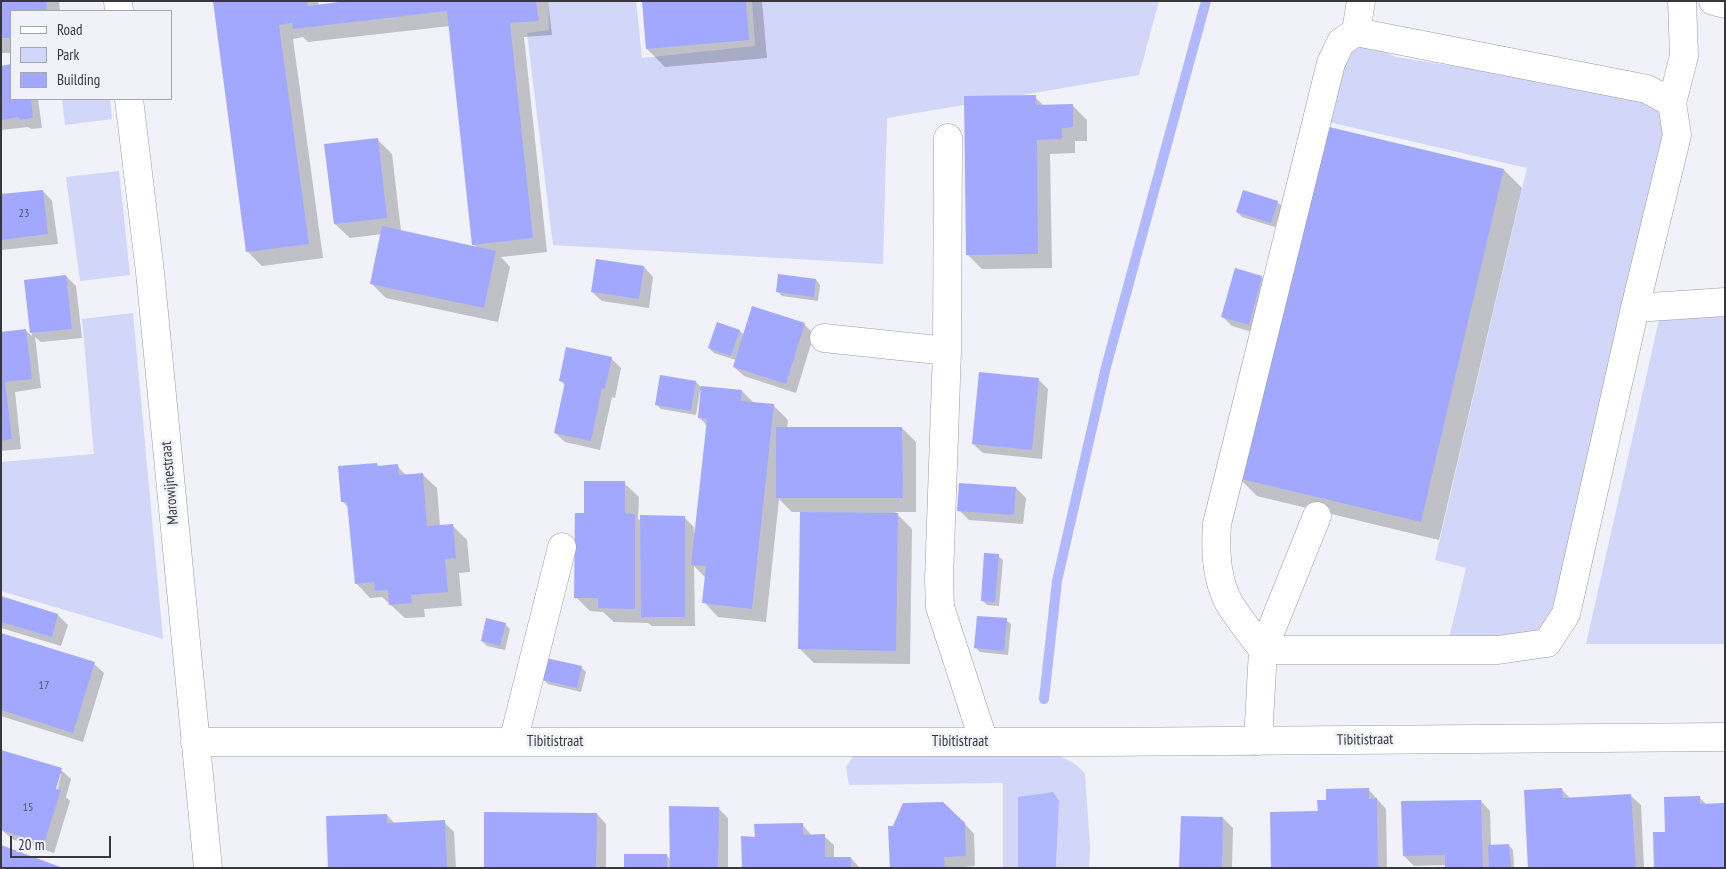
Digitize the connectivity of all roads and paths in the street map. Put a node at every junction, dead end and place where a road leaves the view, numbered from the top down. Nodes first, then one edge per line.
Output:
1 (1361, 1) edge
2 (1682, 1) edge
3 (1713, 1) edge
4 (1725, 4) edge
5 (1356, 32) junction
6 (129, 100) edge
7 (1672, 103) junction
8 (948, 138) dead end
9 (1725, 302) edge
10 (1635, 308) junction
11 (824, 338) dead end
12 (947, 352) junction
13 (1317, 516) dead end
14 (562, 547) dead end
15 (1263, 650) junction
16 (1725, 737) edge
17 (1258, 741) junction
18 (195, 742) junction
19 (513, 742) junction
20 (984, 742) junction
21 (208, 868) edge

1 - 5 street
2 - 7 street
3 - 4 street
5 - 7 street
5 - 15 street
6 - 18 street, Marowijnestraat
7 - 10 street
8 - 12 street
9 - 10 street
10 - 15 street
11 - 12 street
12 - 20 street
13 - 15 street
14 - 19 street
15 - 17 street
16 - 17 street, Tibitistraat
17 - 20 street, Tibitistraat
18 - 19 street, Tibitistraat
18 - 21 street, Marowijnestraat
19 - 20 street, Tibitistraat

